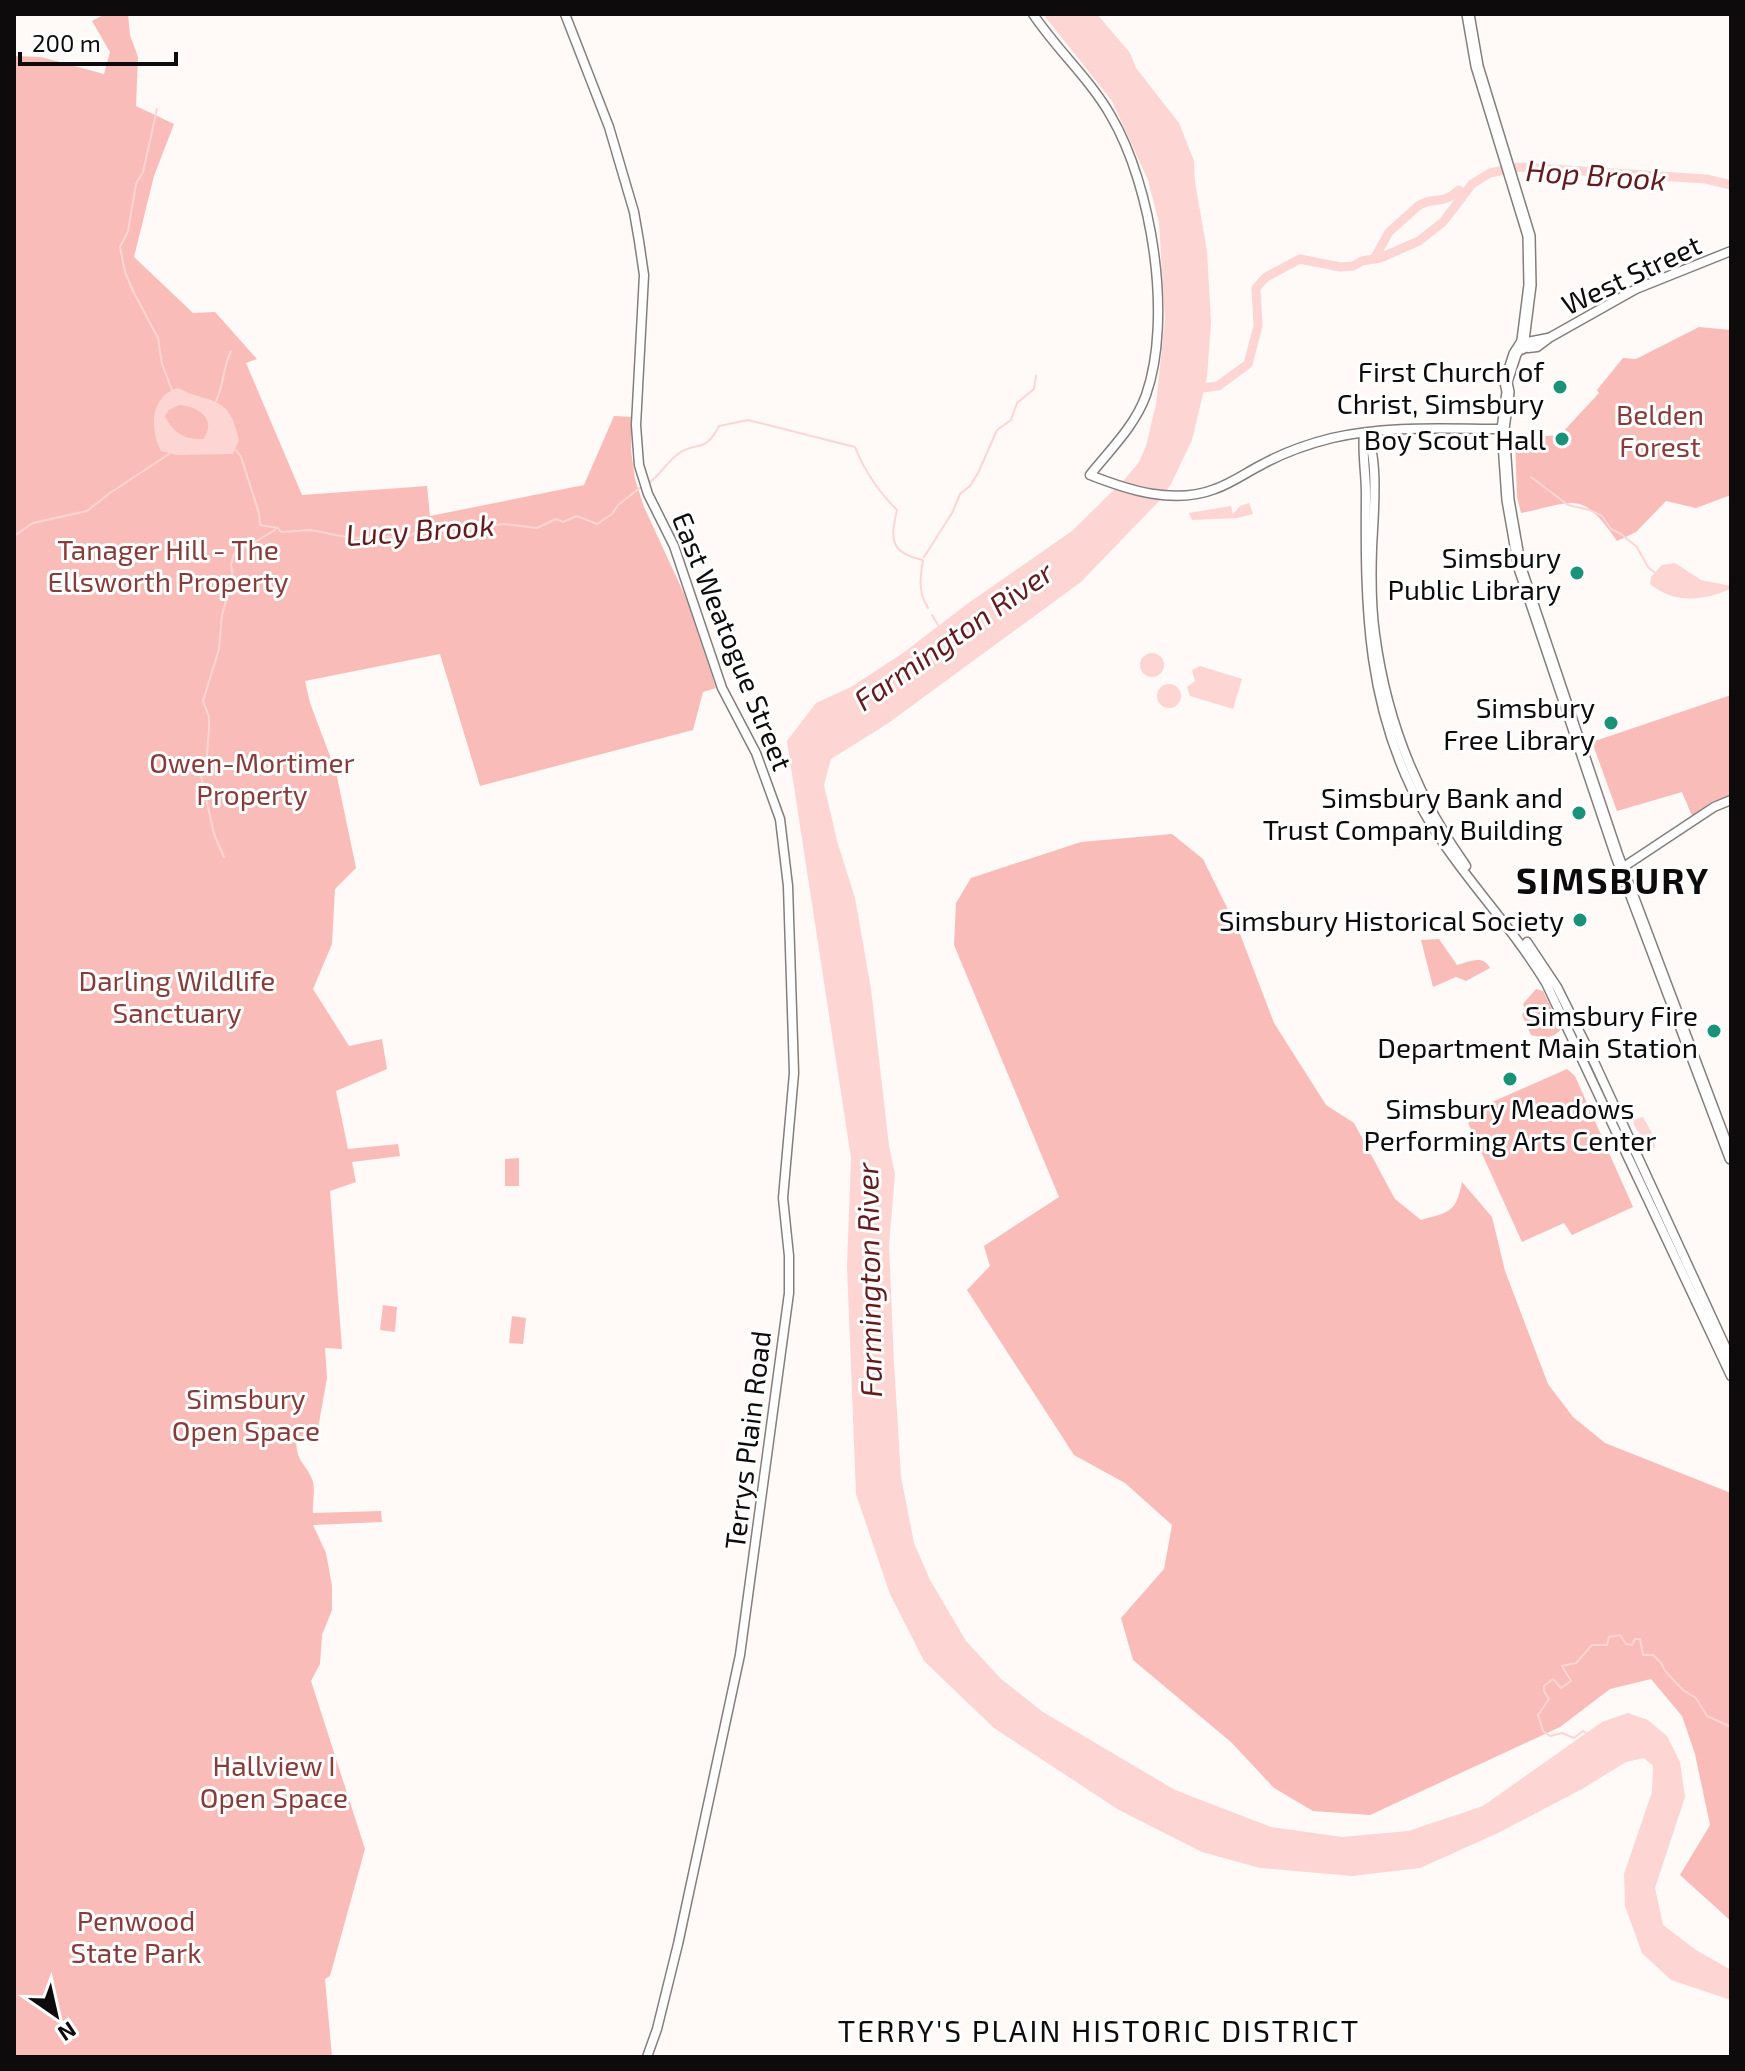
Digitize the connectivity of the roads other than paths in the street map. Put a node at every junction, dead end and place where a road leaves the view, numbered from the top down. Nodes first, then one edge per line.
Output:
1 (565, 14) edge
2 (1033, 14) edge
3 (1468, 14) edge
4 (1731, 251) edge
5 (1522, 343) junction
6 (1503, 429) junction
7 (1364, 433) junction
8 (1731, 800) edge
9 (780, 819) joint
10 (1622, 868) junction
11 (1731, 1158) edge
12 (1640, 1171) junction
13 (1731, 1359) edge
14 (1731, 1376) edge
15 (647, 2057) edge

1 - 9 street, East Weatogue Street
2 - 7 street
3 - 5 highway
4 - 5 street, West Street
5 - 6 highway
6 - 7 street
6 - 10 highway
7 - 12 street
8 - 10 street
9 - 15 street, Terrys Plain Road
10 - 11 highway
12 - 13 street
12 - 14 street

